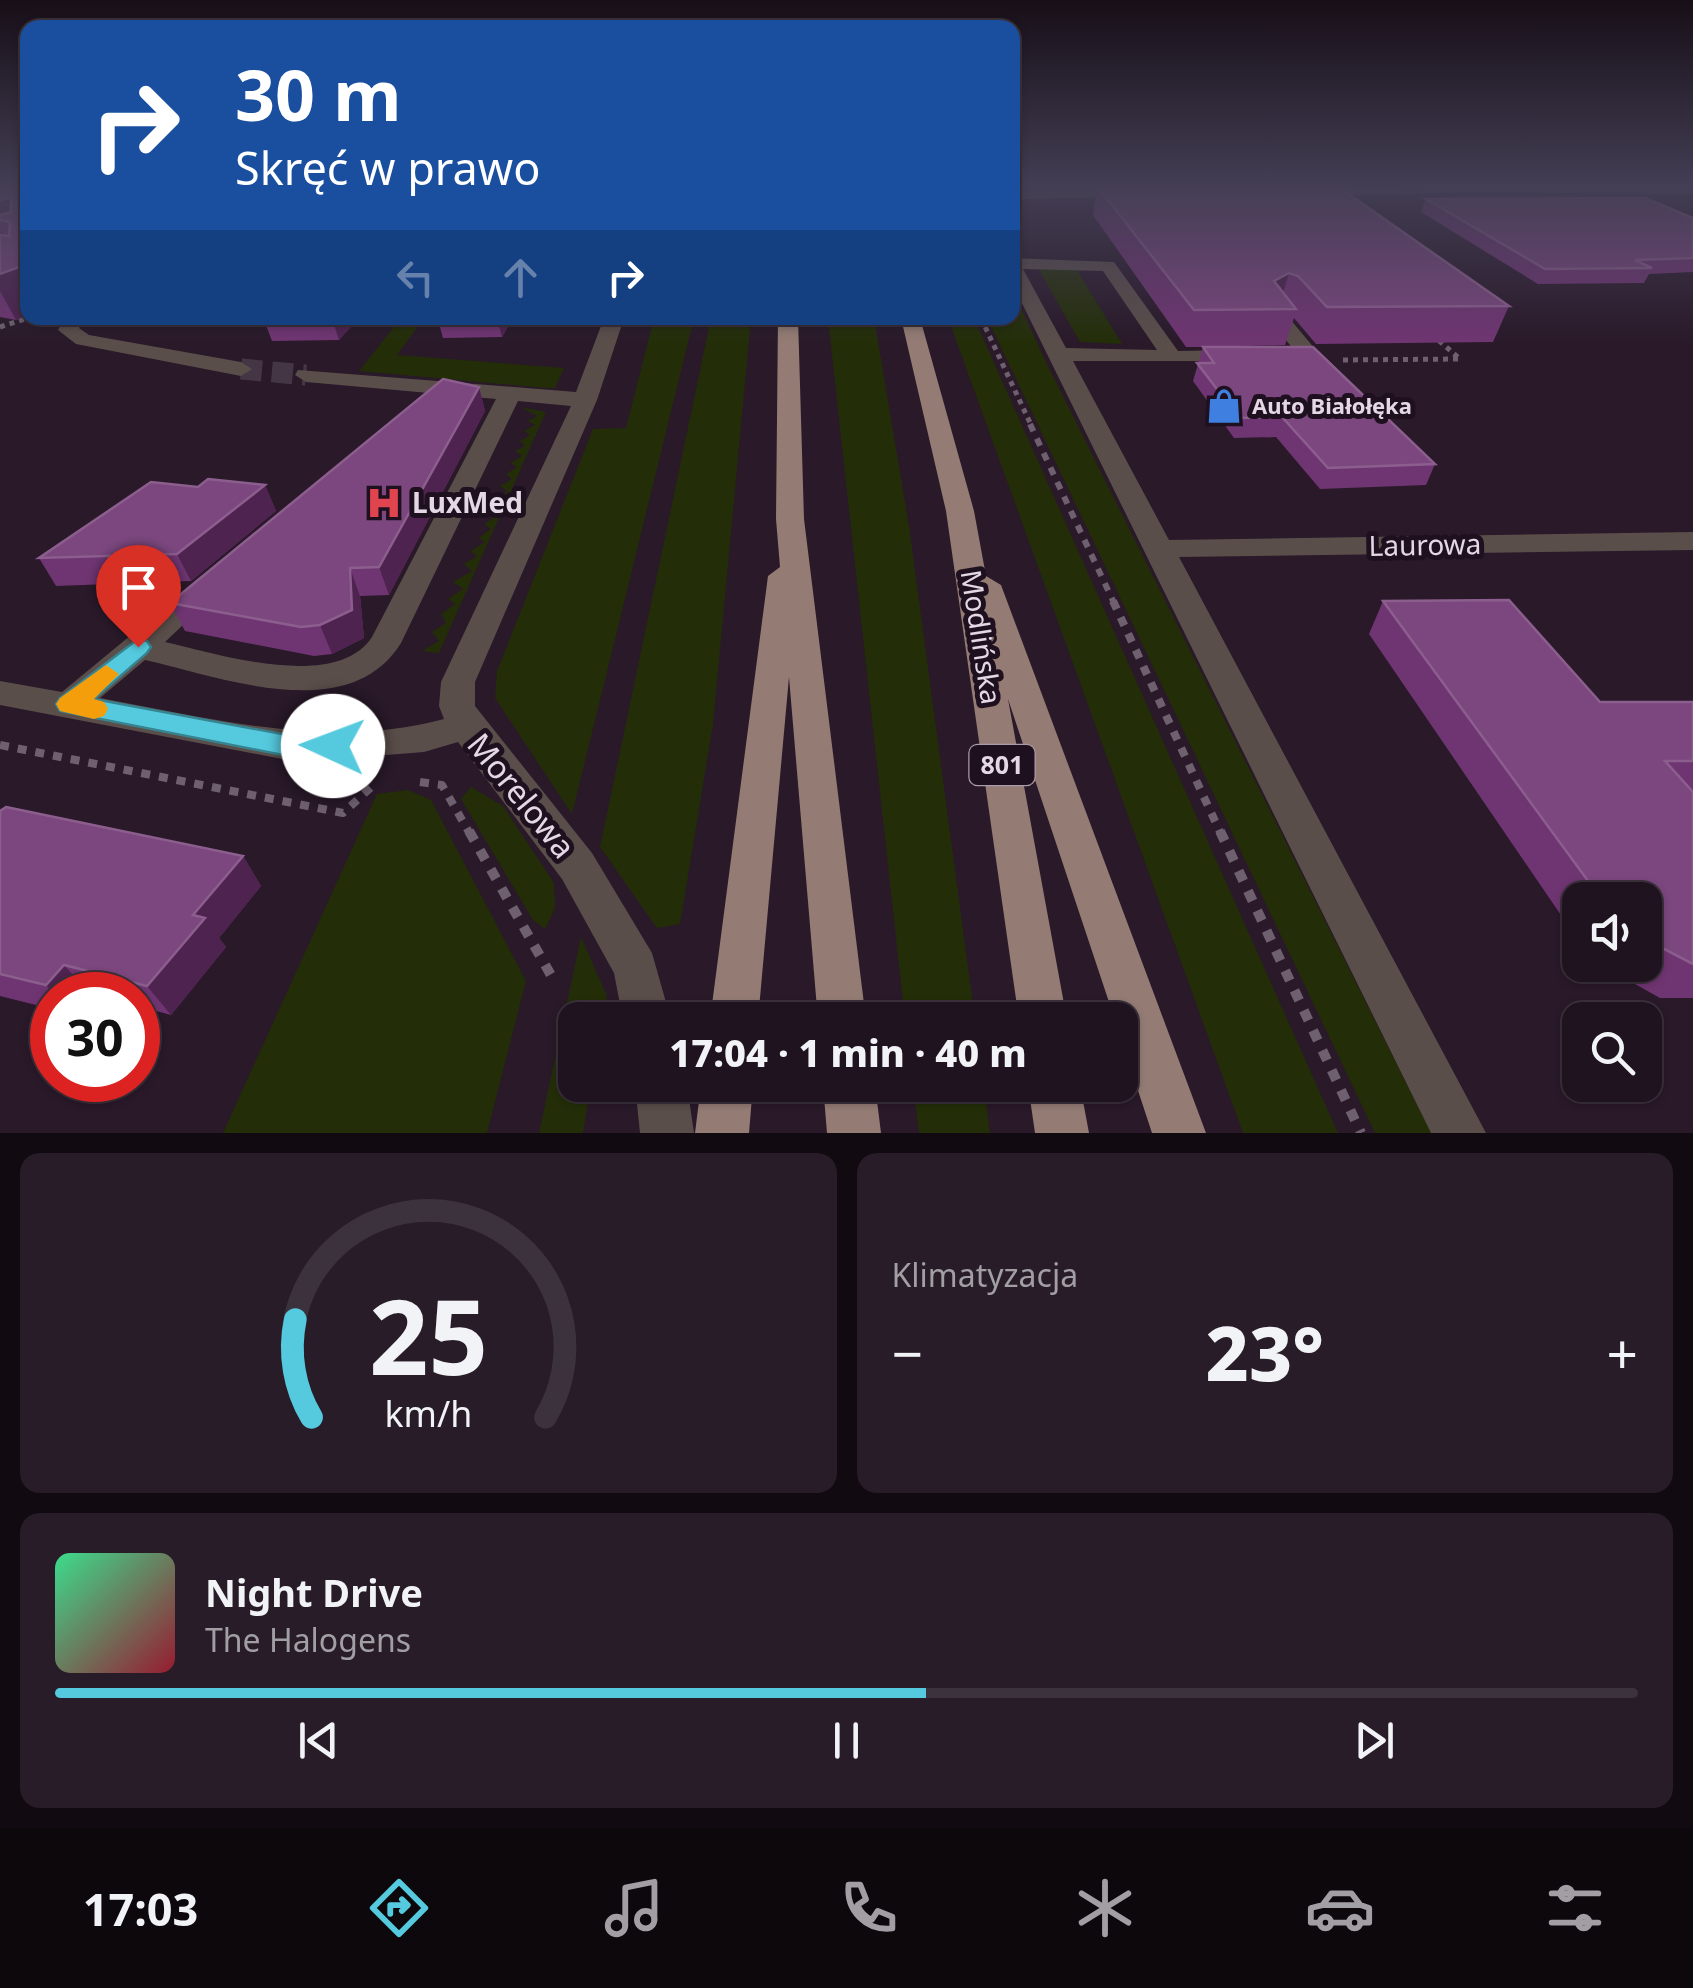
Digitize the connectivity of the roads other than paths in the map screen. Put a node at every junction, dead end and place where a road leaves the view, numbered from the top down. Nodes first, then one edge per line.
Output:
1 (1020, 264) edge
2 (1020, 280) edge
3 (1278, 317) edge
4 (70, 325) edge
5 (611, 325) edge
6 (788, 325) edge
7 (912, 325) edge
8 (1058, 354) junction
9 (1171, 356) junction
10 (241, 369) tunnel mouth
11 (306, 375) tunnel mouth
12 (446, 388) junction
13 (510, 394) junction
14 (584, 400) junction
15 (418, 411) edge
16 (960, 511) junction
17 (790, 519) junction
18 (1693, 541) edge
19 (1158, 549) junction
20 (226, 572) edge
21 (138, 647) junction
22 (0, 693) edge
23 (70, 704) junction
24 (466, 726) junction
25 (643, 1002) edge
26 (736, 1002) edge
27 (840, 1002) edge
28 (1040, 1002) edge
29 (664, 1102) edge
30 (725, 1102) edge
31 (851, 1102) edge
32 (1057, 1102) edge
33 (667, 1133) edge
34 (722, 1133) edge
35 (854, 1133) edge
36 (1062, 1133) edge
37 (1179, 1133) edge
38 (1459, 1133) edge

1 - 9 street
2 - 8 street
3 - 9 street
4 - 10 street
5 - 14 street
6 - 17 main road
7 - 16 main road, Modlińska / 801
8 - 9 street
8 - 19 street
11 - 12 street
12 - 13 street
12 - 15 street
13 - 14 street
13 - 21 street
14 - 24 street
16 - 28 main road, Modlińska / 801
16 - 37 main road
17 - 26 main road
17 - 27 main road
18 - 19 street, Laurowa
19 - 38 street
20 - 21 street
21 - 23 street
22 - 23 street, Morelowa
23 - 24 street, Morelowa
24 - 25 street, Morelowa
29 - 33 street
30 - 34 main road
31 - 35 main road
32 - 36 main road

